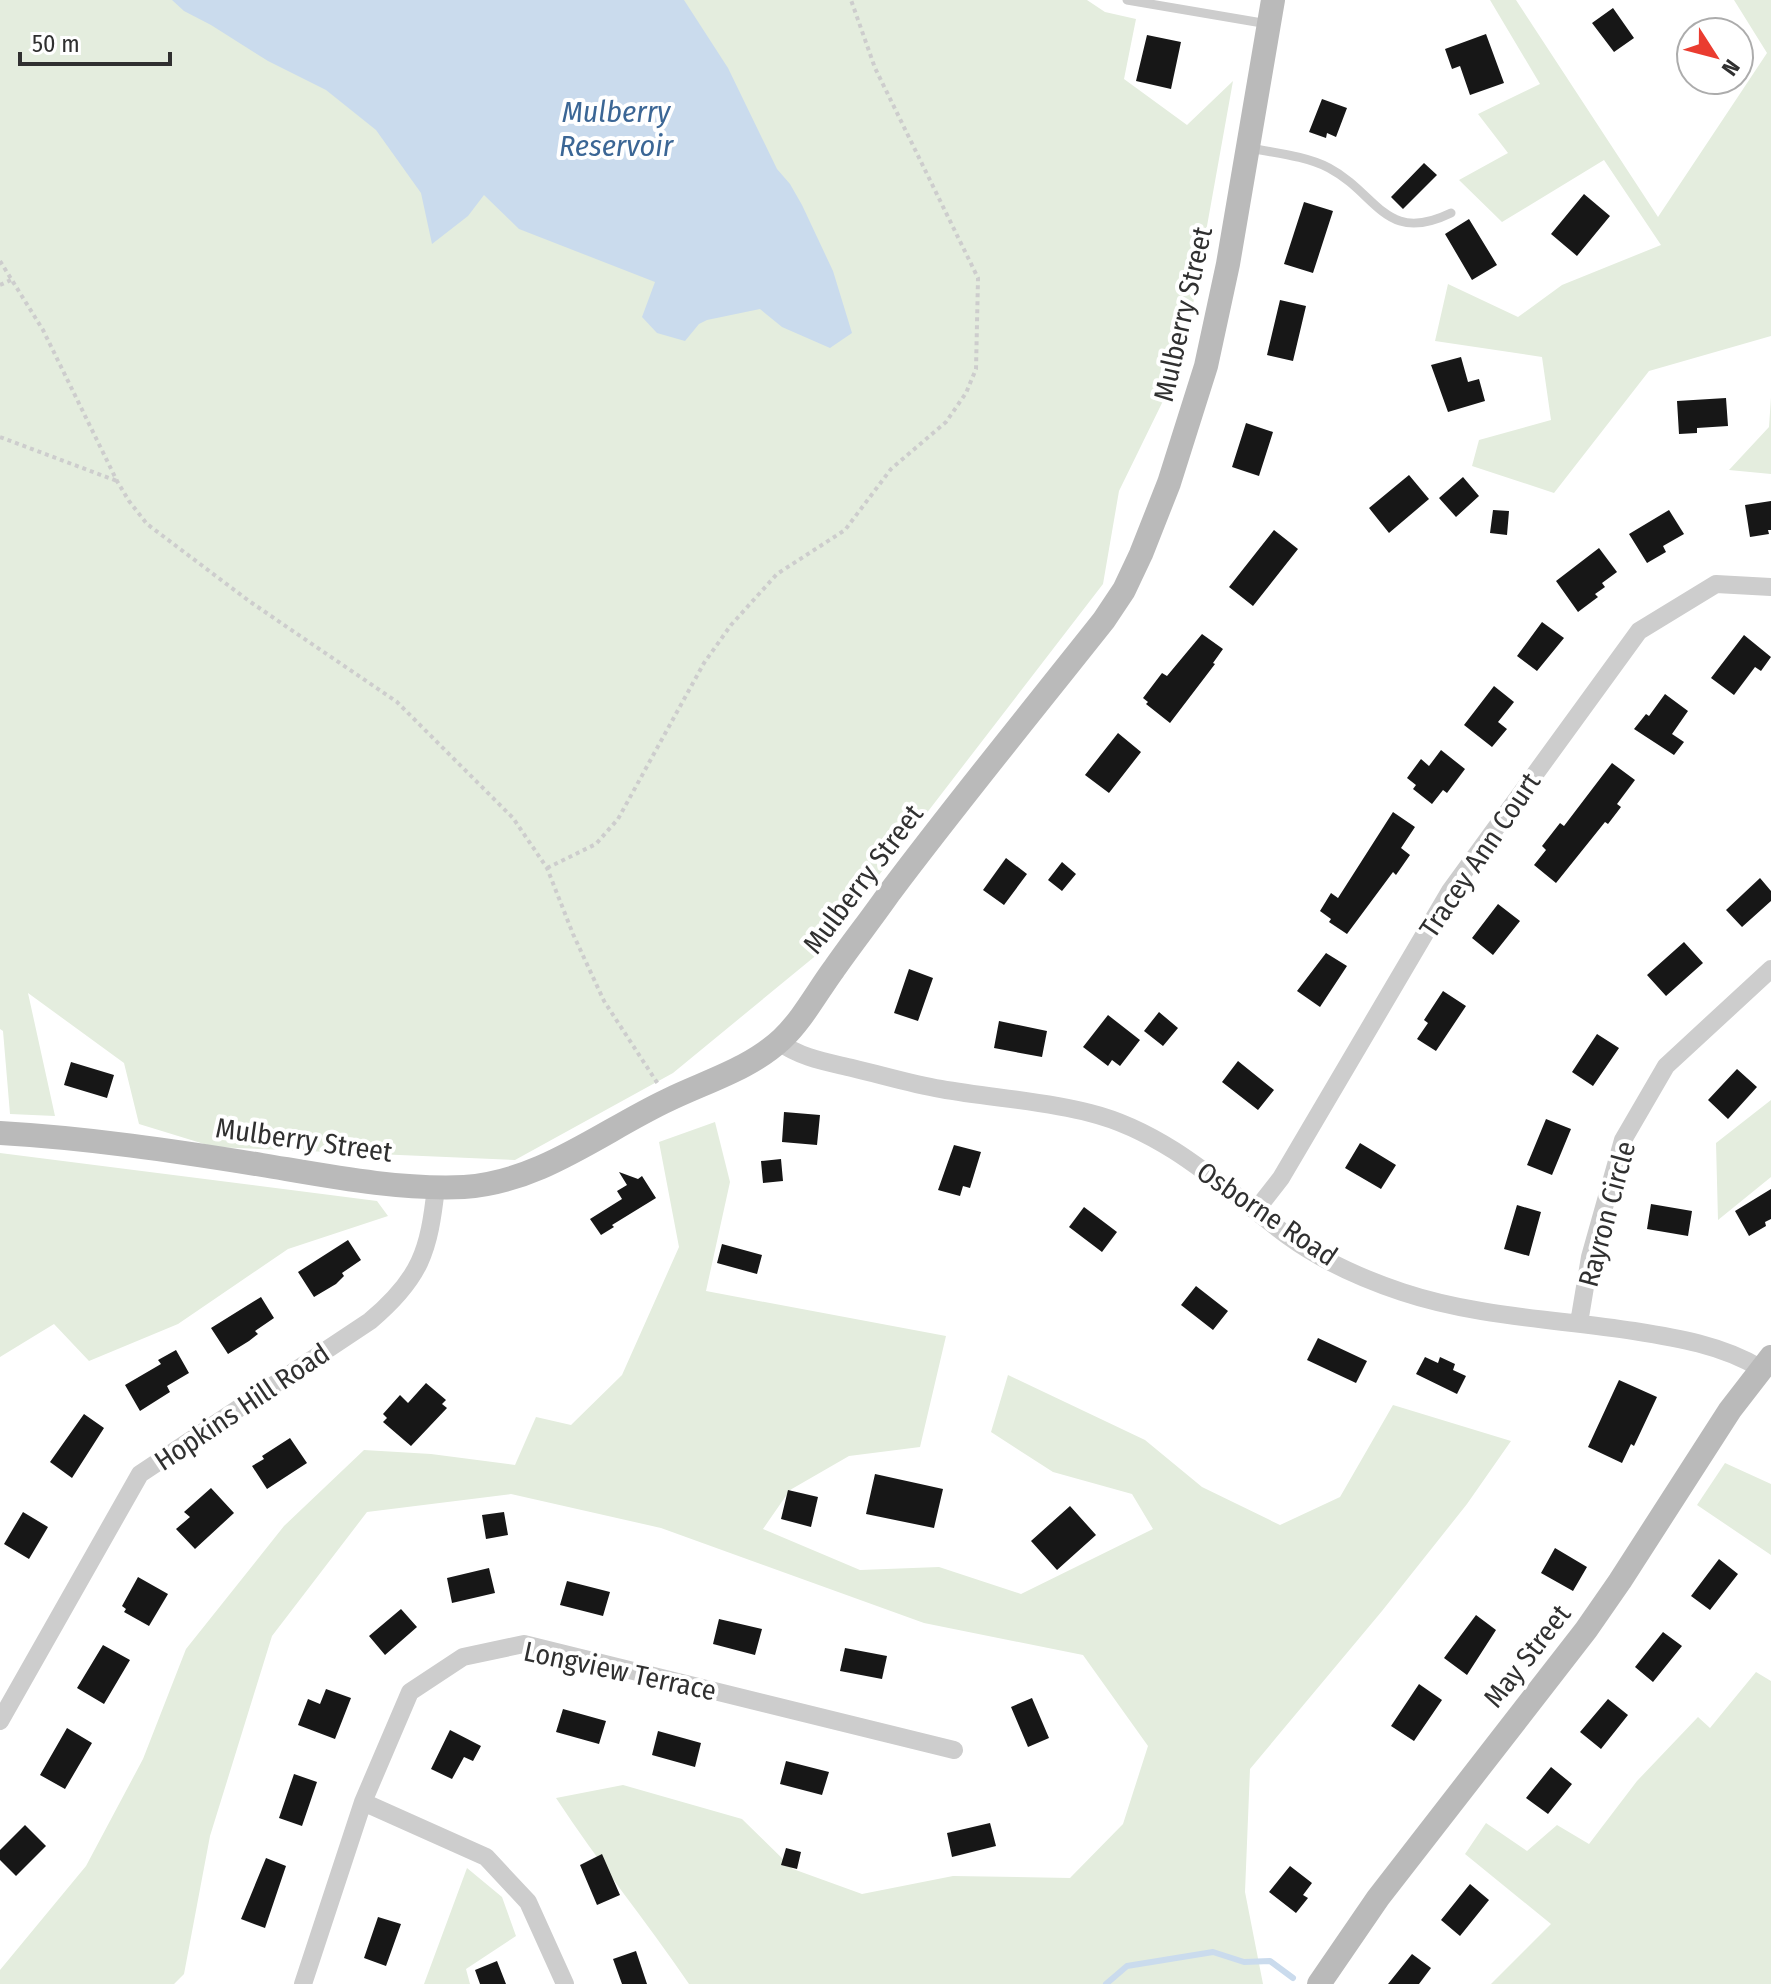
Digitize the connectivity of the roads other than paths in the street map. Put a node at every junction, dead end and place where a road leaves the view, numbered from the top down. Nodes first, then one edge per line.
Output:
1 (1127, 0) edge
2 (1270, 12) edge
3 (1246, 147) junction
4 (1451, 213) dead end
5 (1771, 587) edge
6 (1771, 969) edge
7 (779, 1042) junction
8 (0, 1133) edge
9 (436, 1187) junction
10 (1256, 1210) junction
11 (1579, 1323) junction
12 (1766, 1363) edge
13 (0, 1721) edge
14 (954, 1750) dead end
15 (363, 1802) junction
16 (303, 1984) edge
17 (565, 1984) edge
18 (1319, 1984) edge

1 - 2 lane
2 - 3 street, Mulberry Street
3 - 4 lane
3 - 7 street, Mulberry Street
5 - 10 street, Tracey Ann Court
6 - 11 street, Rayron Circle
7 - 9 street, Mulberry Street
7 - 10 street, Osborne Road
8 - 9 street, Mulberry Street
9 - 13 street, Hopkins Hill Road
10 - 11 street, Osborne Road
11 - 12 street, Osborne Road
12 - 18 street, May Street
14 - 15 street, Longview Terrace
15 - 16 street, Longview Terrace
15 - 17 street

